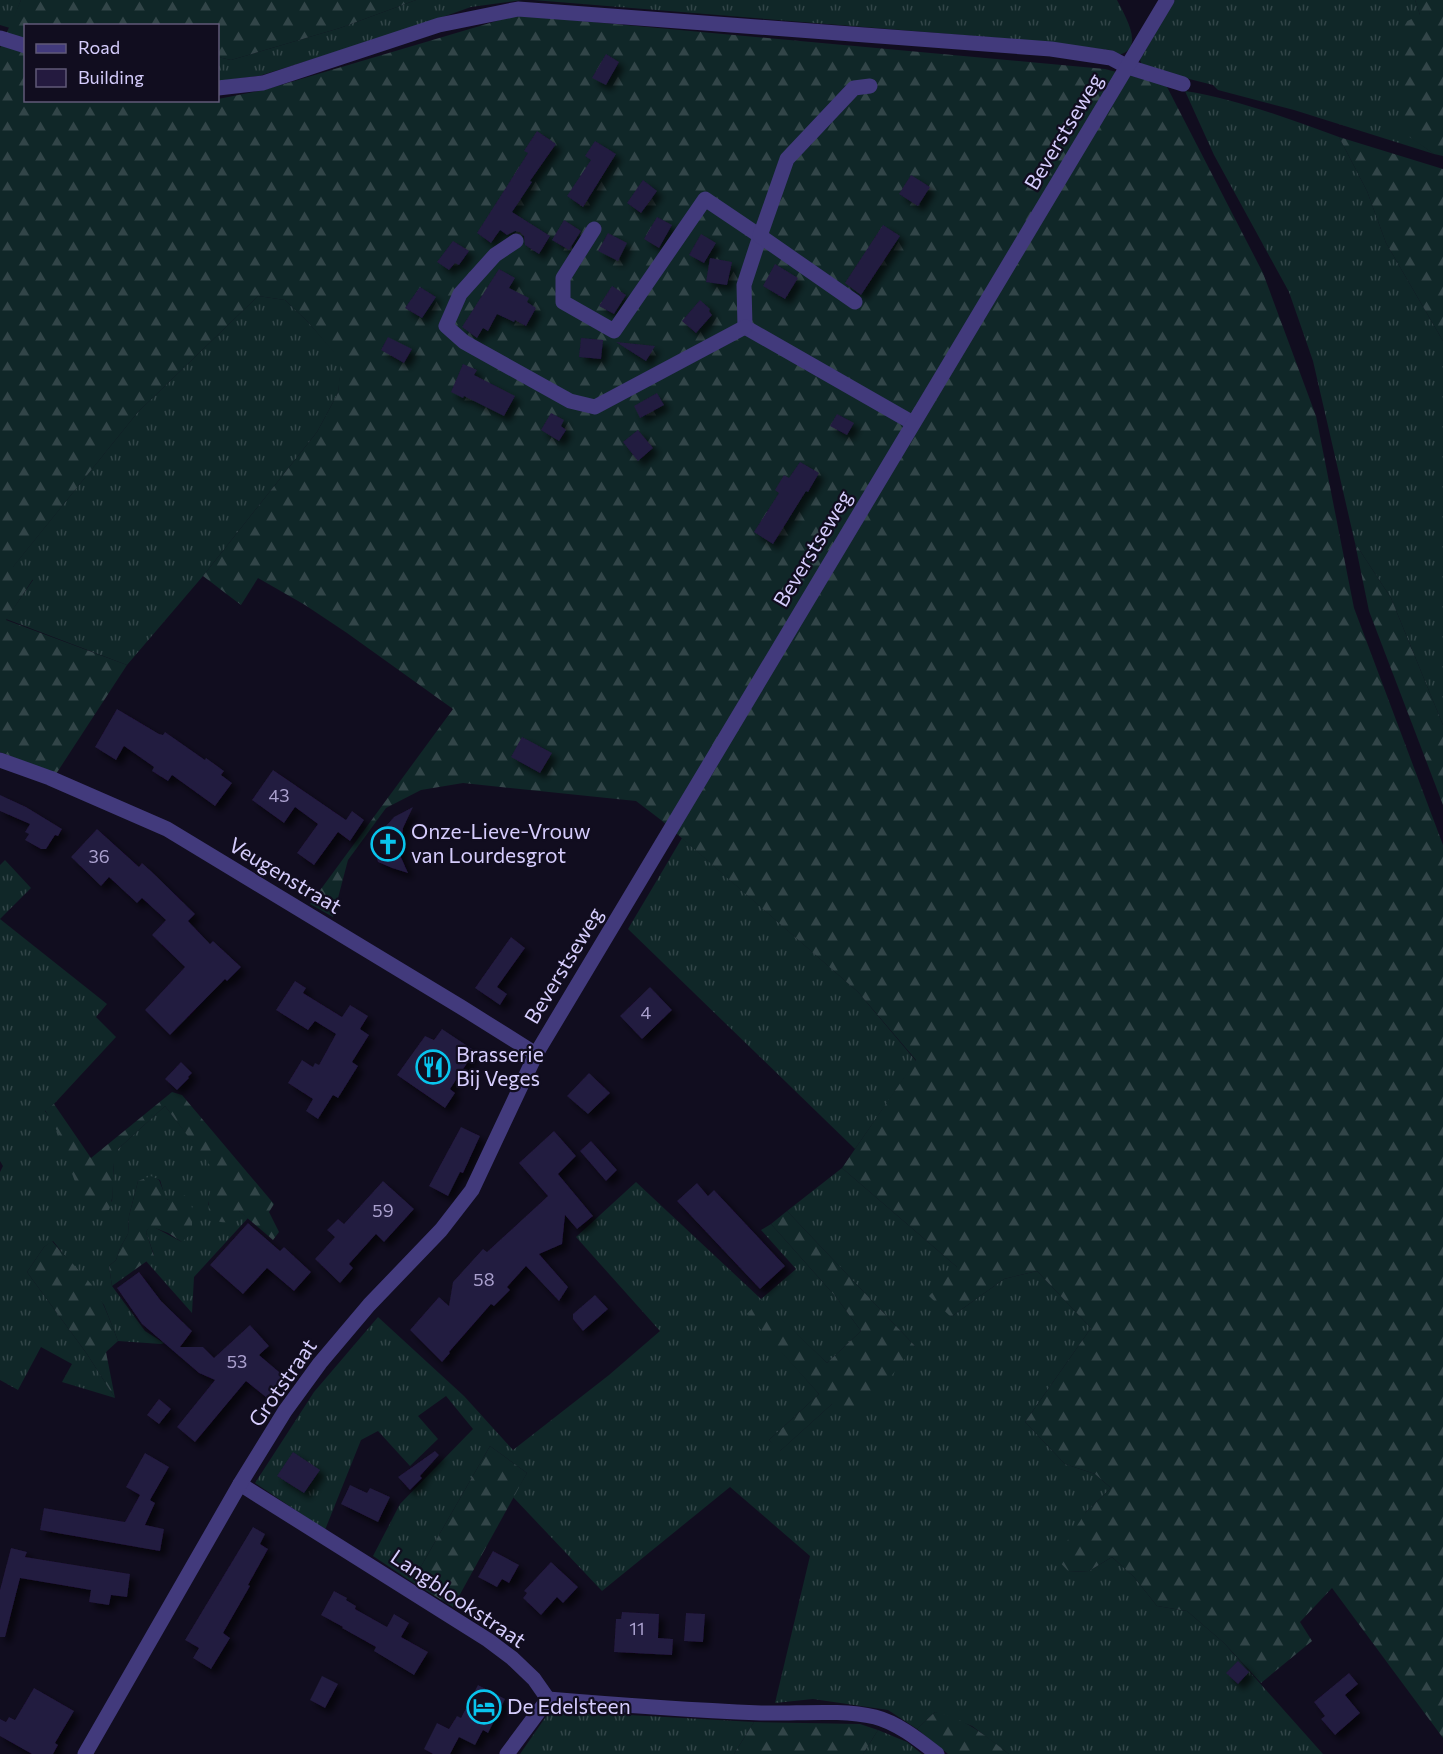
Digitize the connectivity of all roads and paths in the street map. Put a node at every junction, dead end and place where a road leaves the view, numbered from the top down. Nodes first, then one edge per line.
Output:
1 (1167, 0) edge
2 (0, 38) edge
3 (24, 45) edge
4 (1128, 67) junction
5 (1183, 84) dead end
6 (870, 86) dead end
7 (219, 88) edge
8 (594, 230) dead end
9 (760, 236) junction
10 (516, 240) dead end
11 (855, 302) dead end
12 (745, 327) junction
13 (913, 423) junction
14 (0, 760) edge
15 (536, 1053) junction
16 (240, 1484) junction
17 (548, 1700) junction
18 (85, 1754) edge
19 (507, 1754) edge
20 (937, 1754) edge

1 - 4 street, Beverstseweg
2 - 3 street
4 - 5 street
4 - 7 street
4 - 13 street, Beverstseweg
6 - 9 street
8 - 9 street
9 - 11 street
9 - 12 street
10 - 12 street
12 - 13 street
13 - 15 street, Beverstseweg
14 - 15 street, Veugenstraat
15 - 16 street, Grotstraat
16 - 17 street, Langblookstraat
16 - 18 street, Grotstraat
17 - 19 street
17 - 20 street

